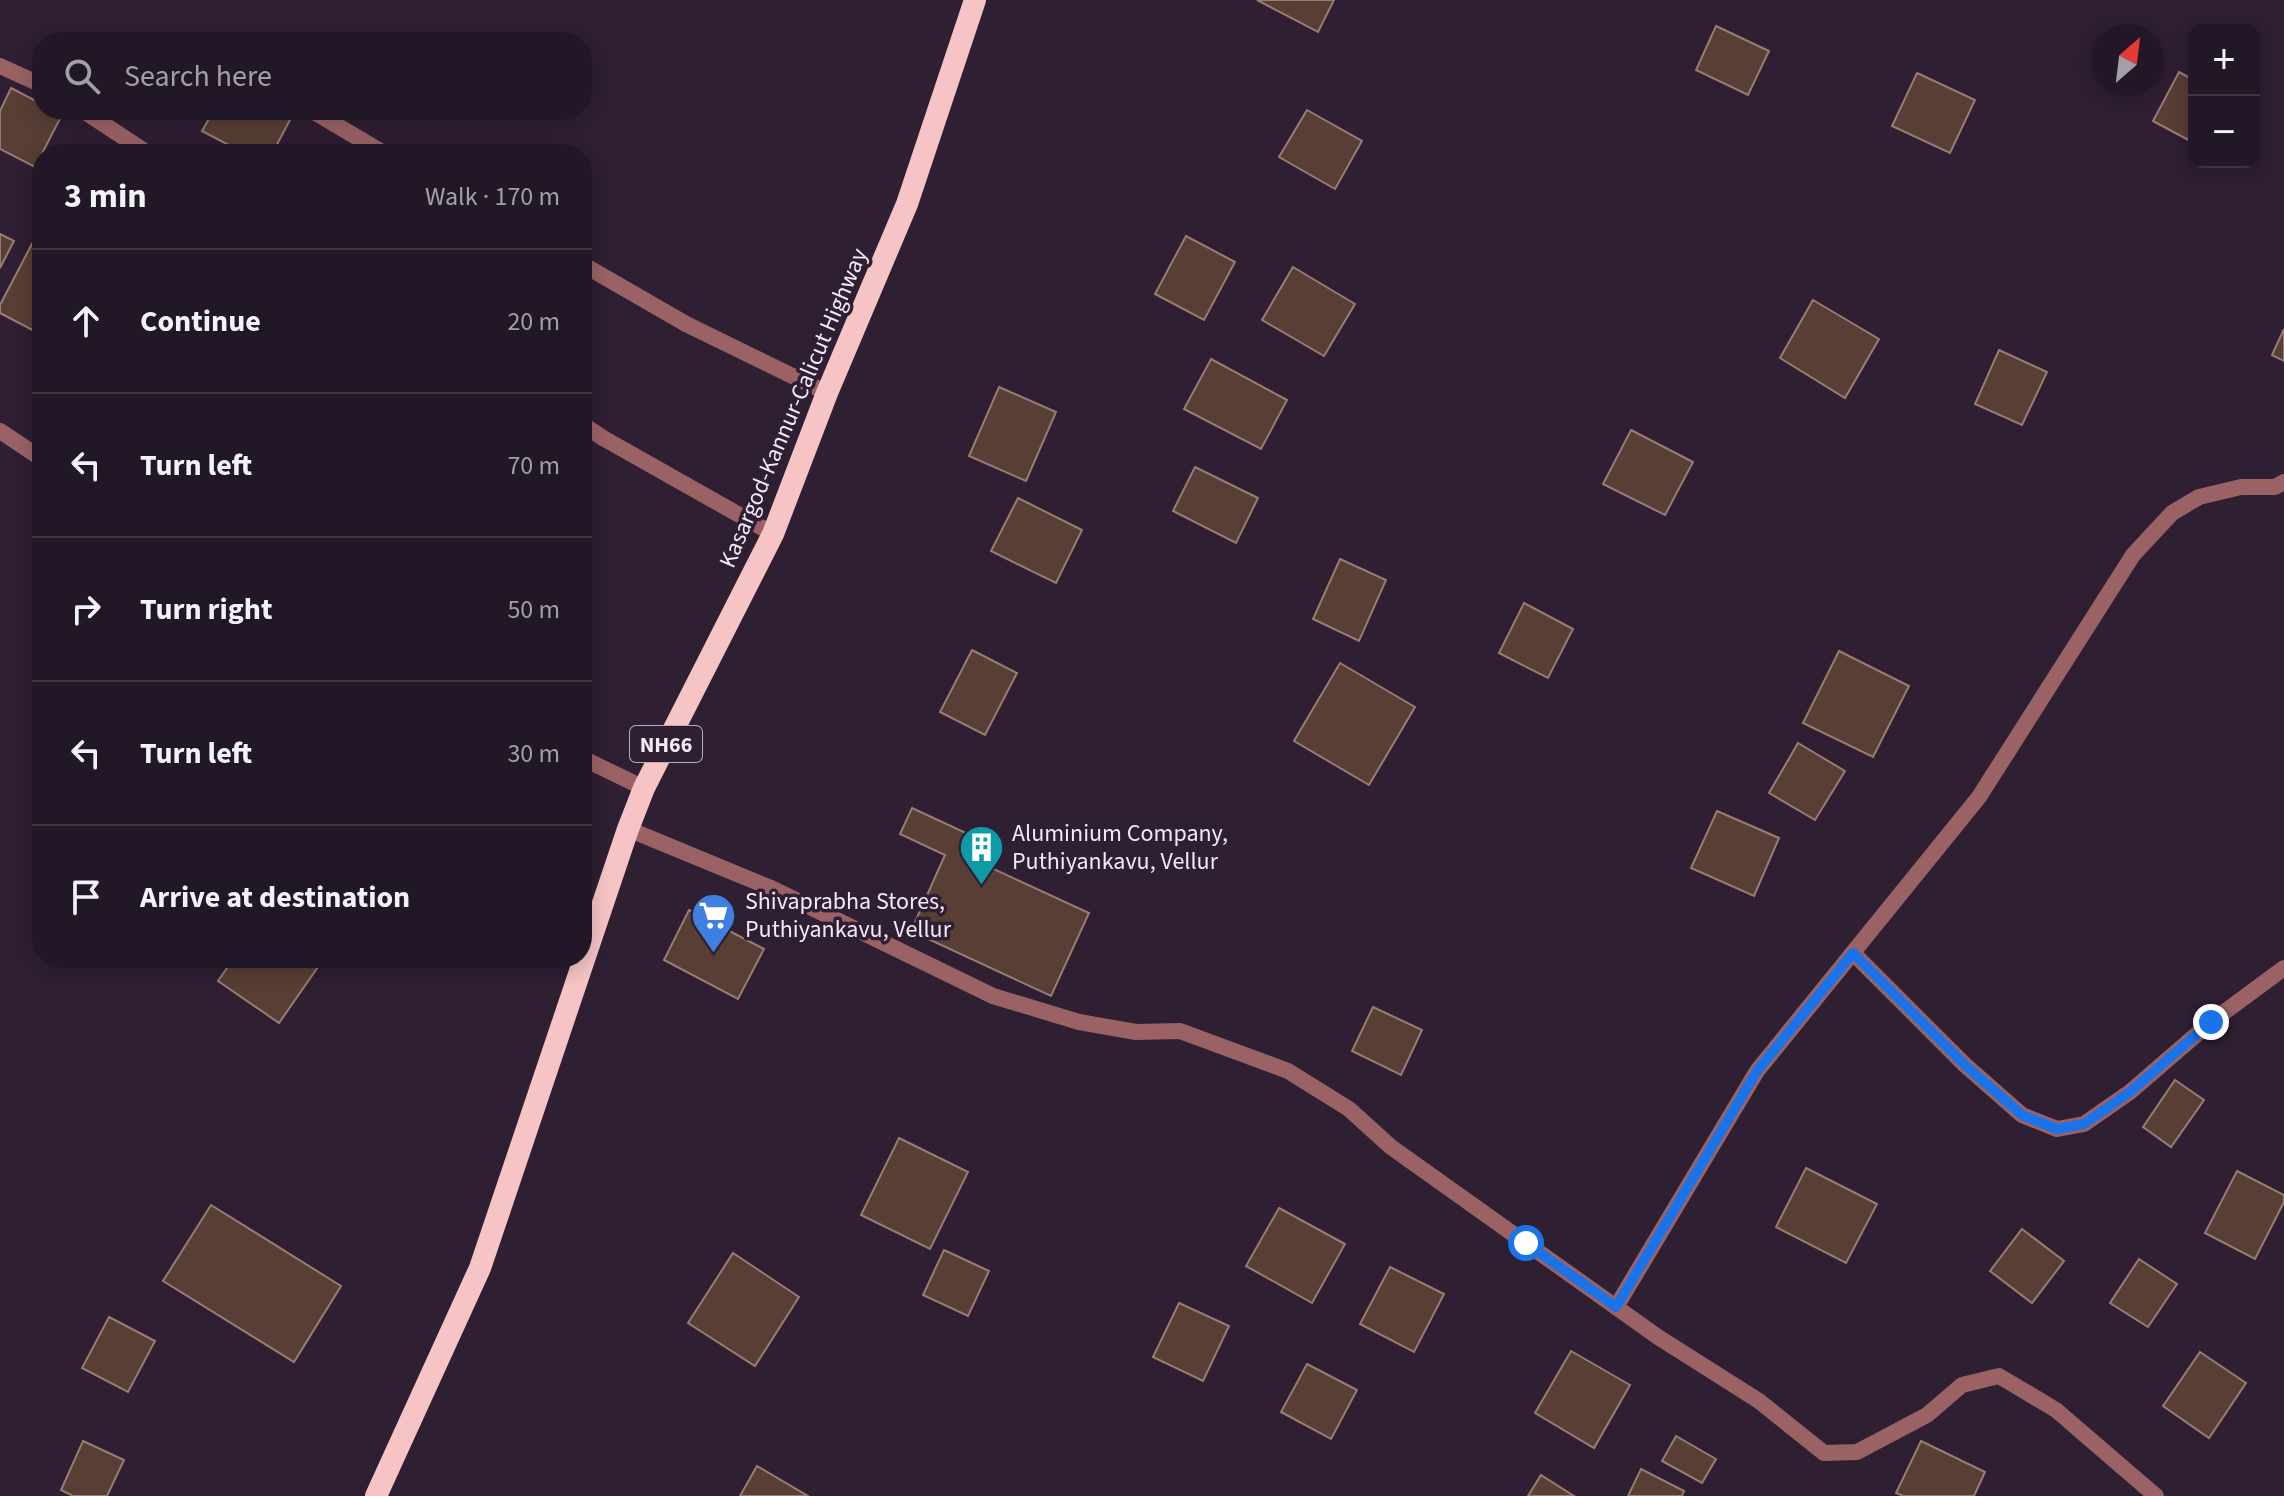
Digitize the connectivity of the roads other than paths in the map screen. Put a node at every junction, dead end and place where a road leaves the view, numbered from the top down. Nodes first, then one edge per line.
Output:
1 (975, 0) edge
2 (0, 66) edge
3 (32, 80) edge
4 (97, 120) edge
5 (328, 120) edge
6 (134, 144) edge
7 (368, 144) edge
8 (592, 270) edge
9 (827, 393) junction
10 (0, 431) edge
11 (592, 431) edge
12 (32, 452) edge
13 (2284, 482) edge
14 (773, 534) junction
15 (592, 763) edge
16 (644, 788) junction
17 (628, 829) junction
18 (592, 936) edge
19 (1853, 953) junction
20 (581, 968) edge
21 (2284, 968) edge
22 (1616, 1307) junction
23 (376, 1496) edge
24 (2156, 1496) edge

1 - 9 highway, Kasargod-Kannur-Calicut Highway / NH66
2 - 3 street
4 - 6 street
5 - 7 street
8 - 9 street
9 - 14 highway, Kasargod-Kannur-Calicut Highway / NH66
10 - 12 street
11 - 14 street
13 - 19 street
14 - 16 highway, Kasargod-Kannur-Calicut Highway / NH66
15 - 16 street
16 - 17 highway, Kasargod-Kannur-Calicut Highway / NH66
17 - 18 highway, Kasargod-Kannur-Calicut Highway / NH66
17 - 22 street
19 - 21 street
19 - 22 street
20 - 23 highway, Kasargod-Kannur-Calicut Highway / NH66
22 - 24 street

